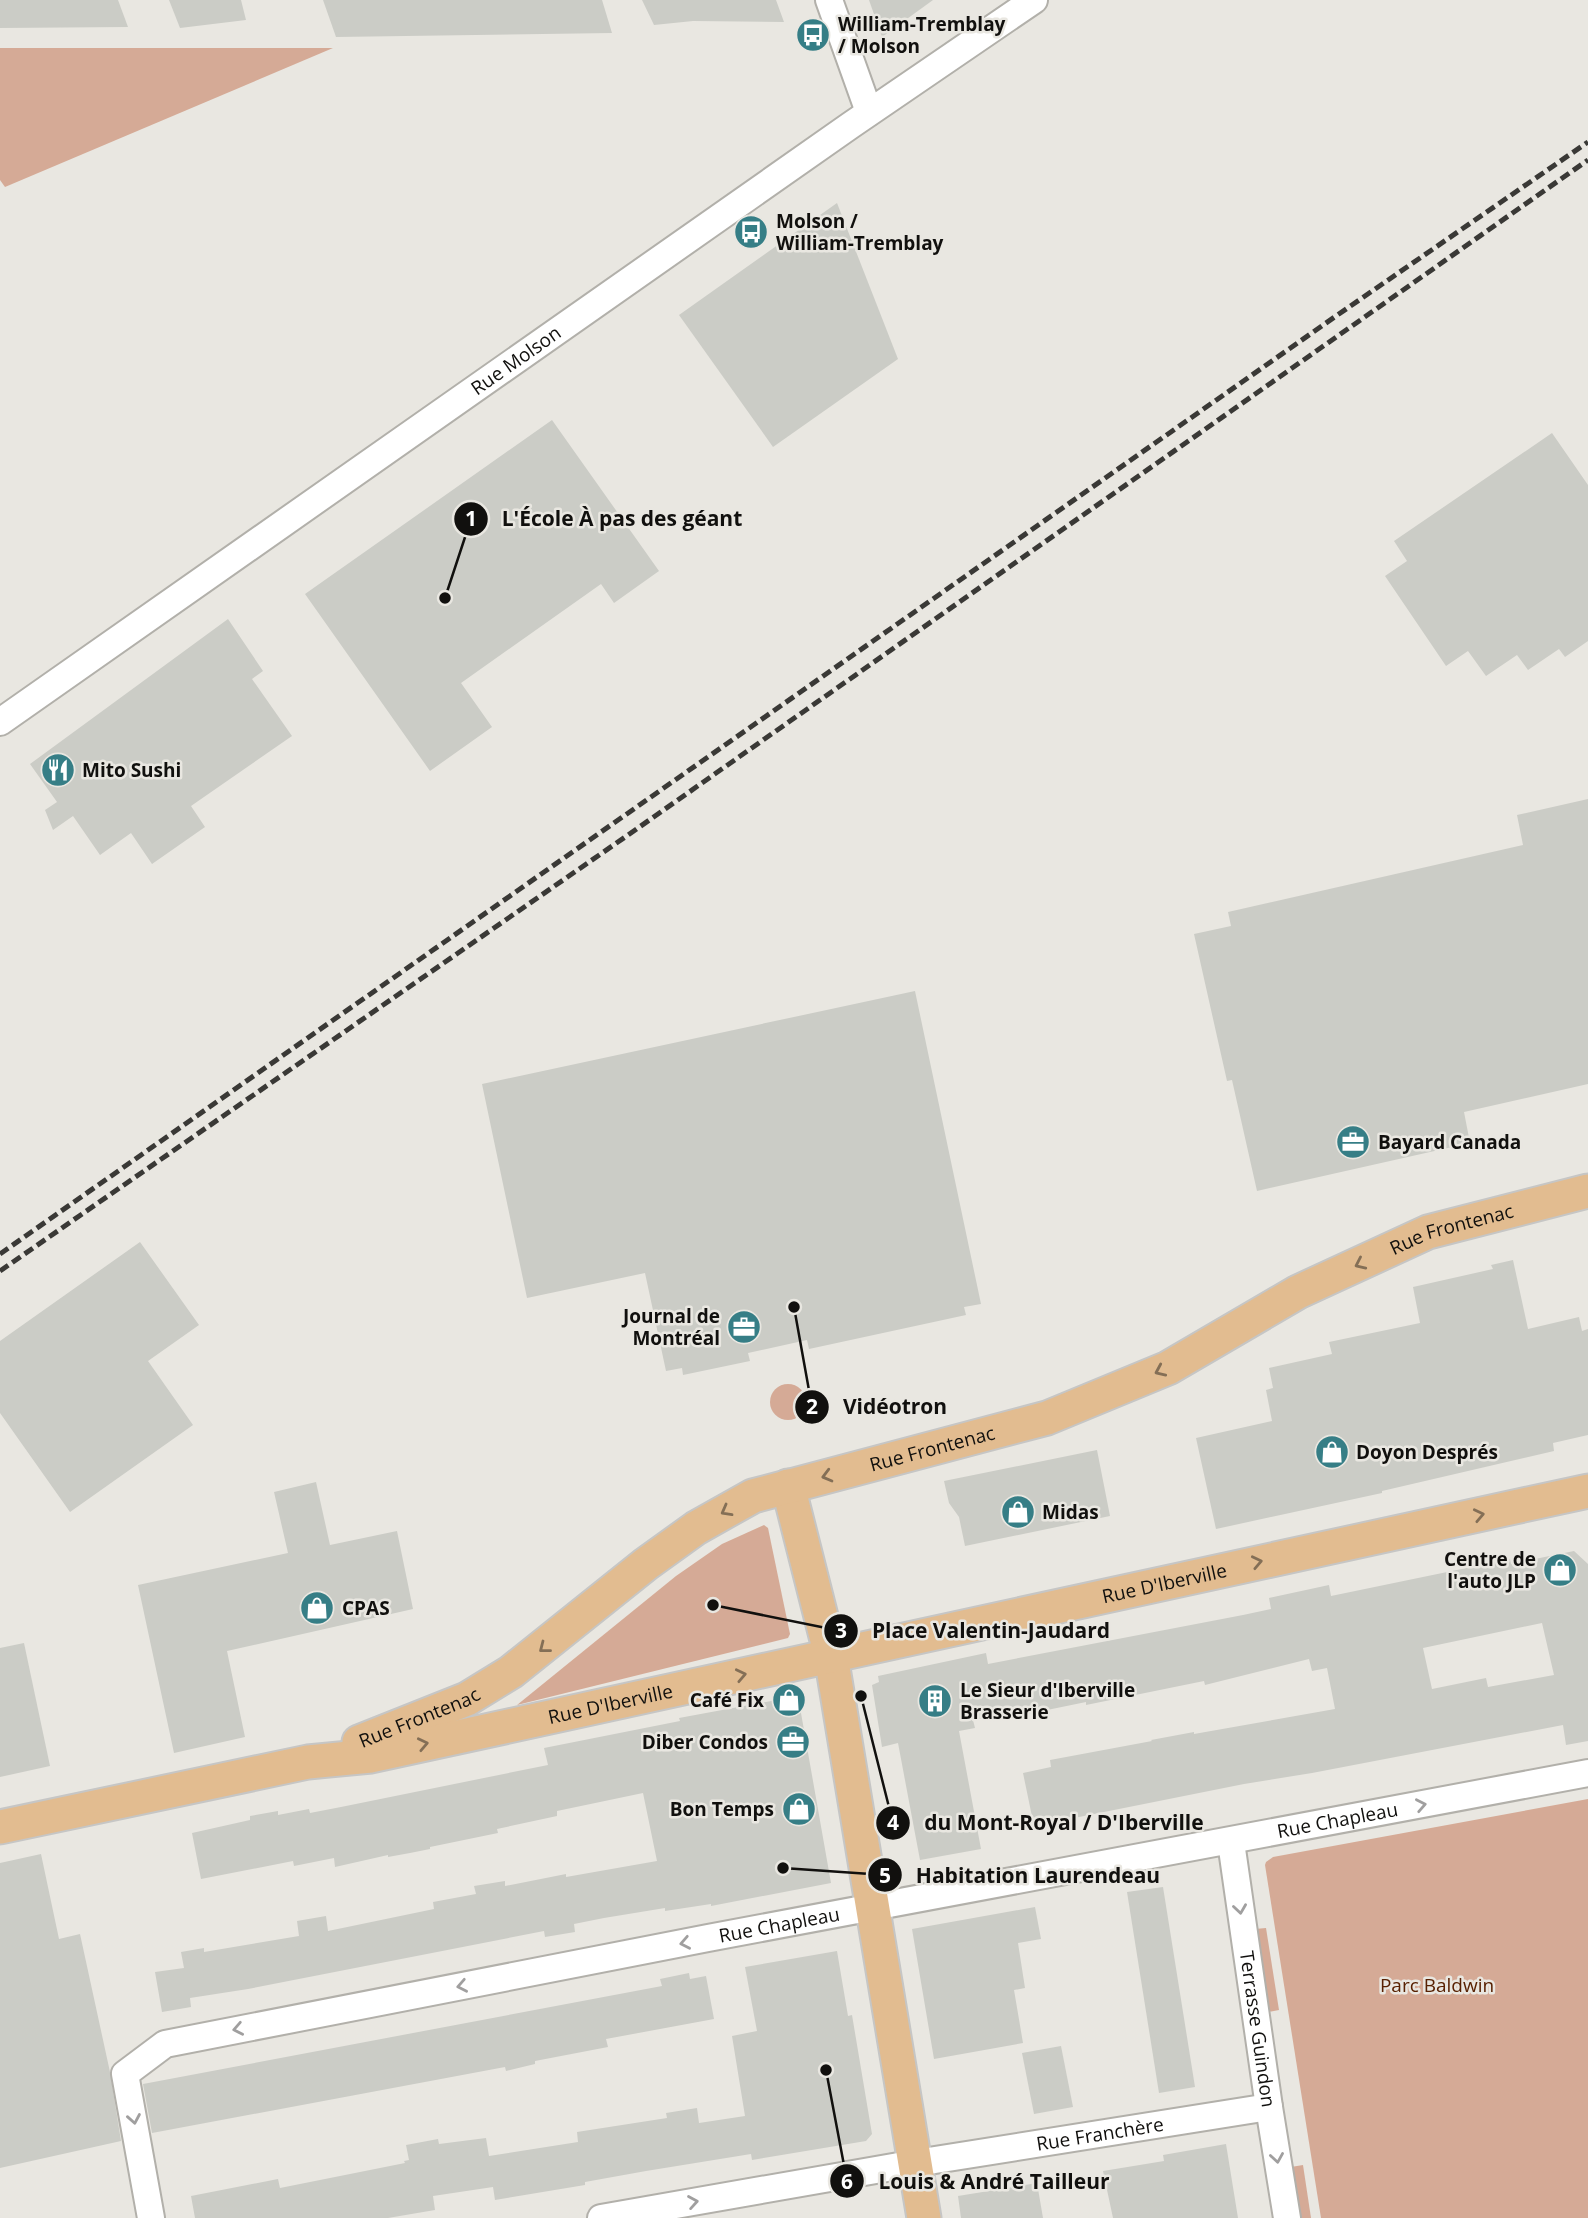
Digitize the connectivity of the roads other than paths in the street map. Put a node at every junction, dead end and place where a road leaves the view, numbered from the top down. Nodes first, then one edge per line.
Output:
1 (829, 0) edge
2 (1034, 0) edge
3 (869, 112) junction
4 (0, 722) edge
5 (1588, 1191) edge
6 (789, 1486) junction
7 (1588, 1492) edge
8 (831, 1656) junction
9 (308, 1762) junction
10 (1588, 1773) edge
11 (0, 1827) edge
12 (1231, 1842) junction
13 (873, 1908) junction
14 (1269, 2107) junction
15 (916, 2163) junction
16 (151, 2218) edge
17 (601, 2218) edge
18 (924, 2218) edge
19 (1287, 2218) edge

1 - 3 street
2 - 3 street, Rue Molson
3 - 4 street, Rue Molson
5 -> 6 main road, Rue Frontenac
6 - 8 main road
6 -> 9 main road, Rue Frontenac
8 -> 7 main road, Rue D'Iberville
9 -> 8 main road, Rue D'Iberville
8 - 13 main road
9 - 11 main road, Rue D'Iberville
12 -> 10 street, Rue Chapleau
12 - 13 street, Rue Chapleau
12 -> 14 street, Terrasse Guindon
13 - 15 main road
13 -> 16 street, Rue Chapleau
14 - 15 street, Rue Franchère
14 -> 19 street, Terrasse Guindon
17 -> 15 street, Rue Franchère
15 - 18 main road

